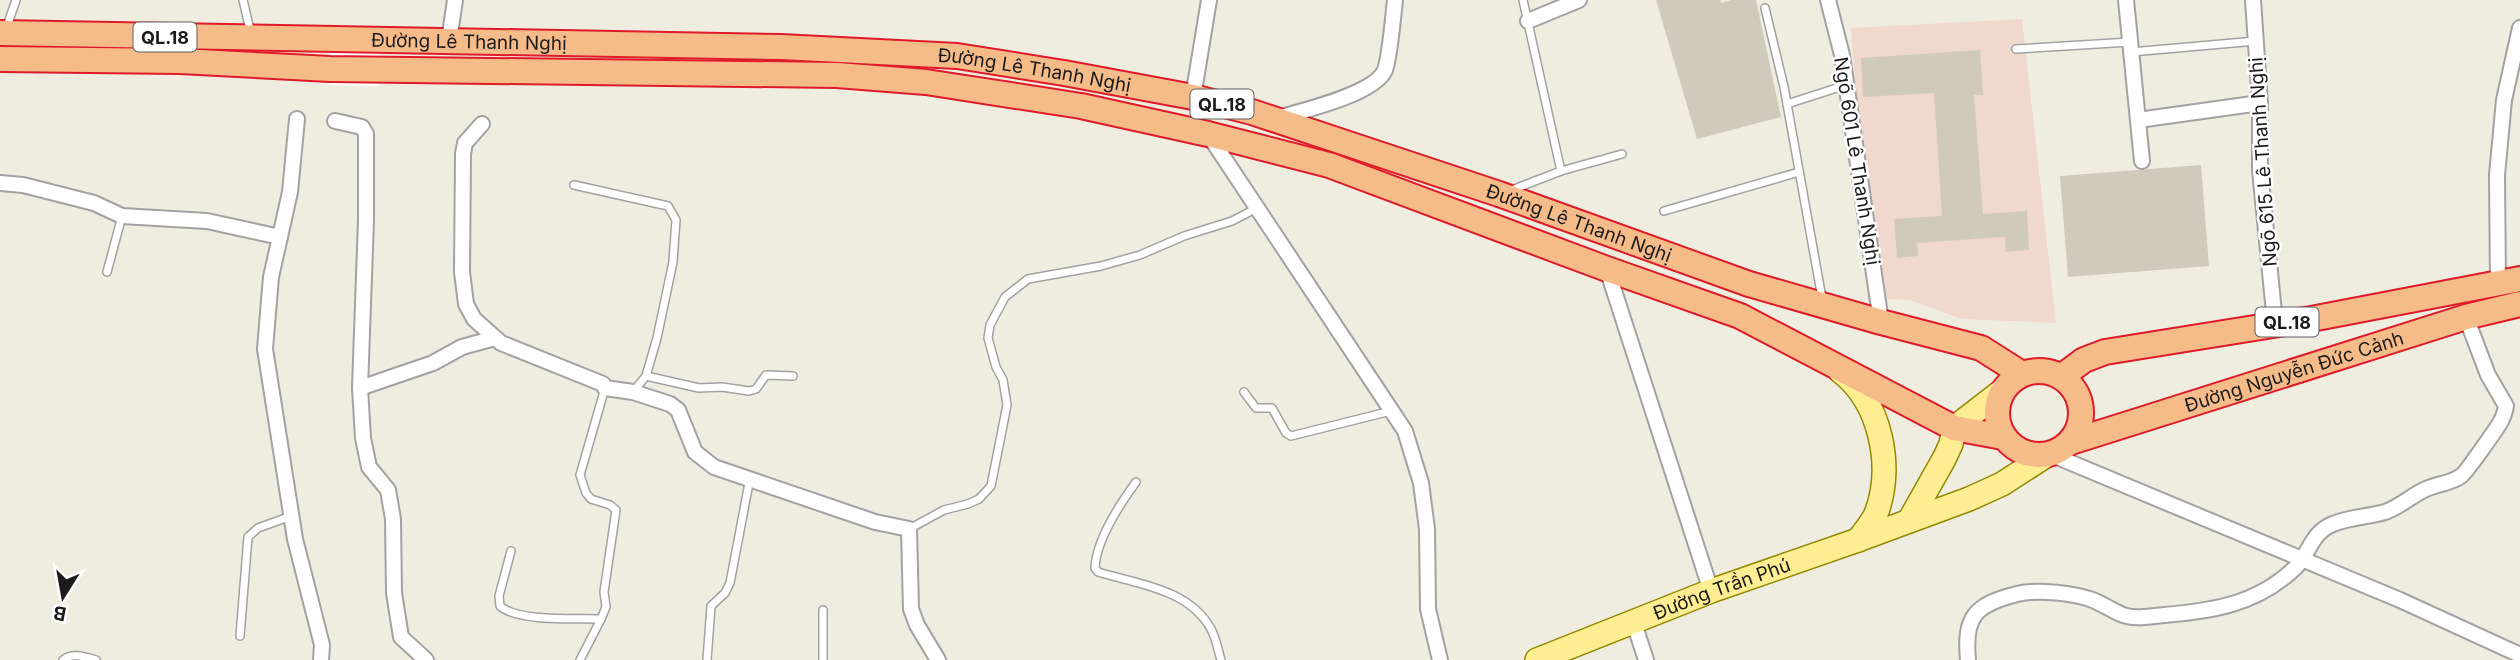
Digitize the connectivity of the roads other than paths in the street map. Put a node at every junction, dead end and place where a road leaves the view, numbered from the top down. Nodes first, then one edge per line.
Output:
1 (16, 0) edge
2 (243, 0) edge
3 (455, 0) edge
4 (1209, 0) edge
5 (1395, 0) edge
6 (1523, 0) edge
7 (1579, 0) edge
8 (1828, 0) edge
9 (2126, 0) edge
10 (2253, 0) edge
11 (1765, 8) dead end
12 (1528, 21) junction
13 (2520, 28) edge
14 (2, 33) edge
15 (252, 38) junction
16 (449, 41) junction
17 (2256, 41) junction
18 (2131, 47) junction
19 (2016, 50) dead end
20 (0, 59) edge
21 (449, 70) junction
22 (1846, 85) junction
23 (1194, 97) junction
24 (2260, 103) junction
25 (1787, 104) junction
26 (297, 119) dead end
27 (1272, 119) junction
28 (2138, 120) junction
29 (335, 121) dead end
30 (482, 124) dead end
31 (1208, 134) junction
32 (1622, 154) dead end
33 (2142, 161) dead end
34 (1561, 171) junction
35 (1799, 172) junction
36 (0, 183) edge
37 (574, 185) dead end
38 (1499, 194) junction
39 (1257, 208) junction
40 (1664, 211) dead end
41 (122, 216) junction
42 (280, 237) junction
43 (1607, 269) junction
44 (107, 272) dead end
45 (2509, 282) edge
46 (2520, 304) edge
47 (1824, 306) junction
48 (2466, 317) junction
49 (1881, 323) junction
50 (2275, 323) junction
51 (495, 338) junction
52 (1817, 355) junction
53 (2022, 374) junction
54 (646, 376) junction
55 (793, 376) dead end
56 (2061, 377) junction
57 (360, 388) junction
58 (605, 388) junction
59 (2003, 390) junction
60 (633, 392) junction
61 (1244, 392) dead end
62 (1391, 411) junction
63 (1954, 428) junction
64 (2003, 437) junction
65 (2056, 451) junction
66 (750, 478) junction
67 (1136, 482) dead end
68 (292, 515) junction
69 (1909, 521) junction
70 (909, 529) junction
71 (1858, 541) junction
72 (511, 551) dead end
73 (2302, 560) junction
74 (1711, 591) junction
75 (822, 610) dead end
76 (601, 619) junction
77 (1634, 623) junction
78 (240, 636) dead end
79 (2520, 655) edge
80 (63, 660) edge
81 (96, 660) edge
82 (321, 660) edge
83 (426, 660) edge
84 (580, 660) edge
85 (707, 660) edge
86 (823, 660) edge
87 (938, 660) edge
88 (1220, 660) edge
89 (1440, 660) edge
90 (1536, 660) edge
91 (1646, 660) edge
92 (1968, 660) edge

1 - 14 lane
2 - 15 lane
3 - 16 street
4 - 23 street
5 - 27 street
6 - 12 lane
7 - 12 street
8 - 22 street, Ngõ 601 Lê Thanh Nghị
9 - 18 street
10 - 17 street, Ngõ 615 Lê Thanh Nghị
11 - 25 lane
12 - 34 lane
13 - 45 street
14 - 15 highway, Đường Lê Thanh Nghị / QL.18
15 - 16 highway, Đường Lê Thanh Nghị / QL.18
16 - 21 highway
16 - 23 highway, Đường Lê Thanh Nghị / QL.18
17 - 18 lane
17 - 24 street, Ngõ 615 Lê Thanh Nghị
18 - 19 lane
18 - 28 street
20 - 21 highway, Đường Lê Thanh Nghị / QL.18
21 - 31 highway, Đường Lê Thanh Nghị / QL.18
22 - 25 lane
22 - 49 street, Ngõ 601 Lê Thanh Nghị
23 - 27 highway, Đường Lê Thanh Nghị / QL.18
24 - 28 street
24 - 50 street, Ngõ 615 Lê Thanh Nghị
25 - 35 lane
26 - 42 street
27 - 38 highway, Đường Lê Thanh Nghị / QL.18
28 - 33 street
29 - 57 street
30 - 51 street
31 - 39 street
31 - 43 highway, Đường Lê Thanh Nghị / QL.18
32 - 34 lane
34 - 38 lane
35 - 40 lane
35 - 47 lane
36 - 41 street
37 - 54 lane
38 - 47 highway, Đường Lê Thanh Nghị / QL.18
39 - 62 street
39 - 70 lane
41 - 42 street
41 - 44 lane
42 - 68 street
43 - 52 highway, Đường Lê Thanh Nghị / QL.18
43 - 74 street
45 - 50 highway, Đường Nguyễn Đức Cảnh / QL.18
46 - 48 highway, Đường Nguyễn Đức Cảnh / QL.18
47 - 49 highway, Đường Lê Thanh Nghị / QL.18
48 - 65 highway, Đường Nguyễn Đức Cảnh / QL.18
48 - 73 street
49 - 53 highway, Đường Lê Thanh Nghị / QL.18
50 - 56 highway, Đường Nguyễn Đức Cảnh / QL.18
51 - 57 street
51 - 58 street
52 - 63 highway, Đường Lê Thanh Nghị / QL.18
52 - 71 main road
53 - 56 highway
53 - 59 highway
54 - 55 lane
54 - 60 lane
56 - 65 highway
57 - 83 street
58 - 60 street
58 - 76 lane
59 - 63 main road
59 - 64 highway
60 - 66 street
61 - 62 lane
62 - 89 street
63 - 64 highway, Đường Lê Thanh Nghị / QL.18
63 - 69 main road
64 - 65 highway
65 - 69 main road, Đường Trần Phú
65 - 73 street
66 - 70 street
66 - 85 lane
67 - 88 lane
68 - 78 lane
68 - 82 street
69 - 71 main road, Đường Trần Phú
70 - 87 street
71 - 74 main road, Đường Trần Phú
72 - 76 lane
73 - 79 street
73 - 92 street
74 - 77 main road, Đường Trần Phú
75 - 86 lane
76 - 84 lane
77 - 90 main road, Đường Trần Phú
77 - 91 street
80 - 81 lane

